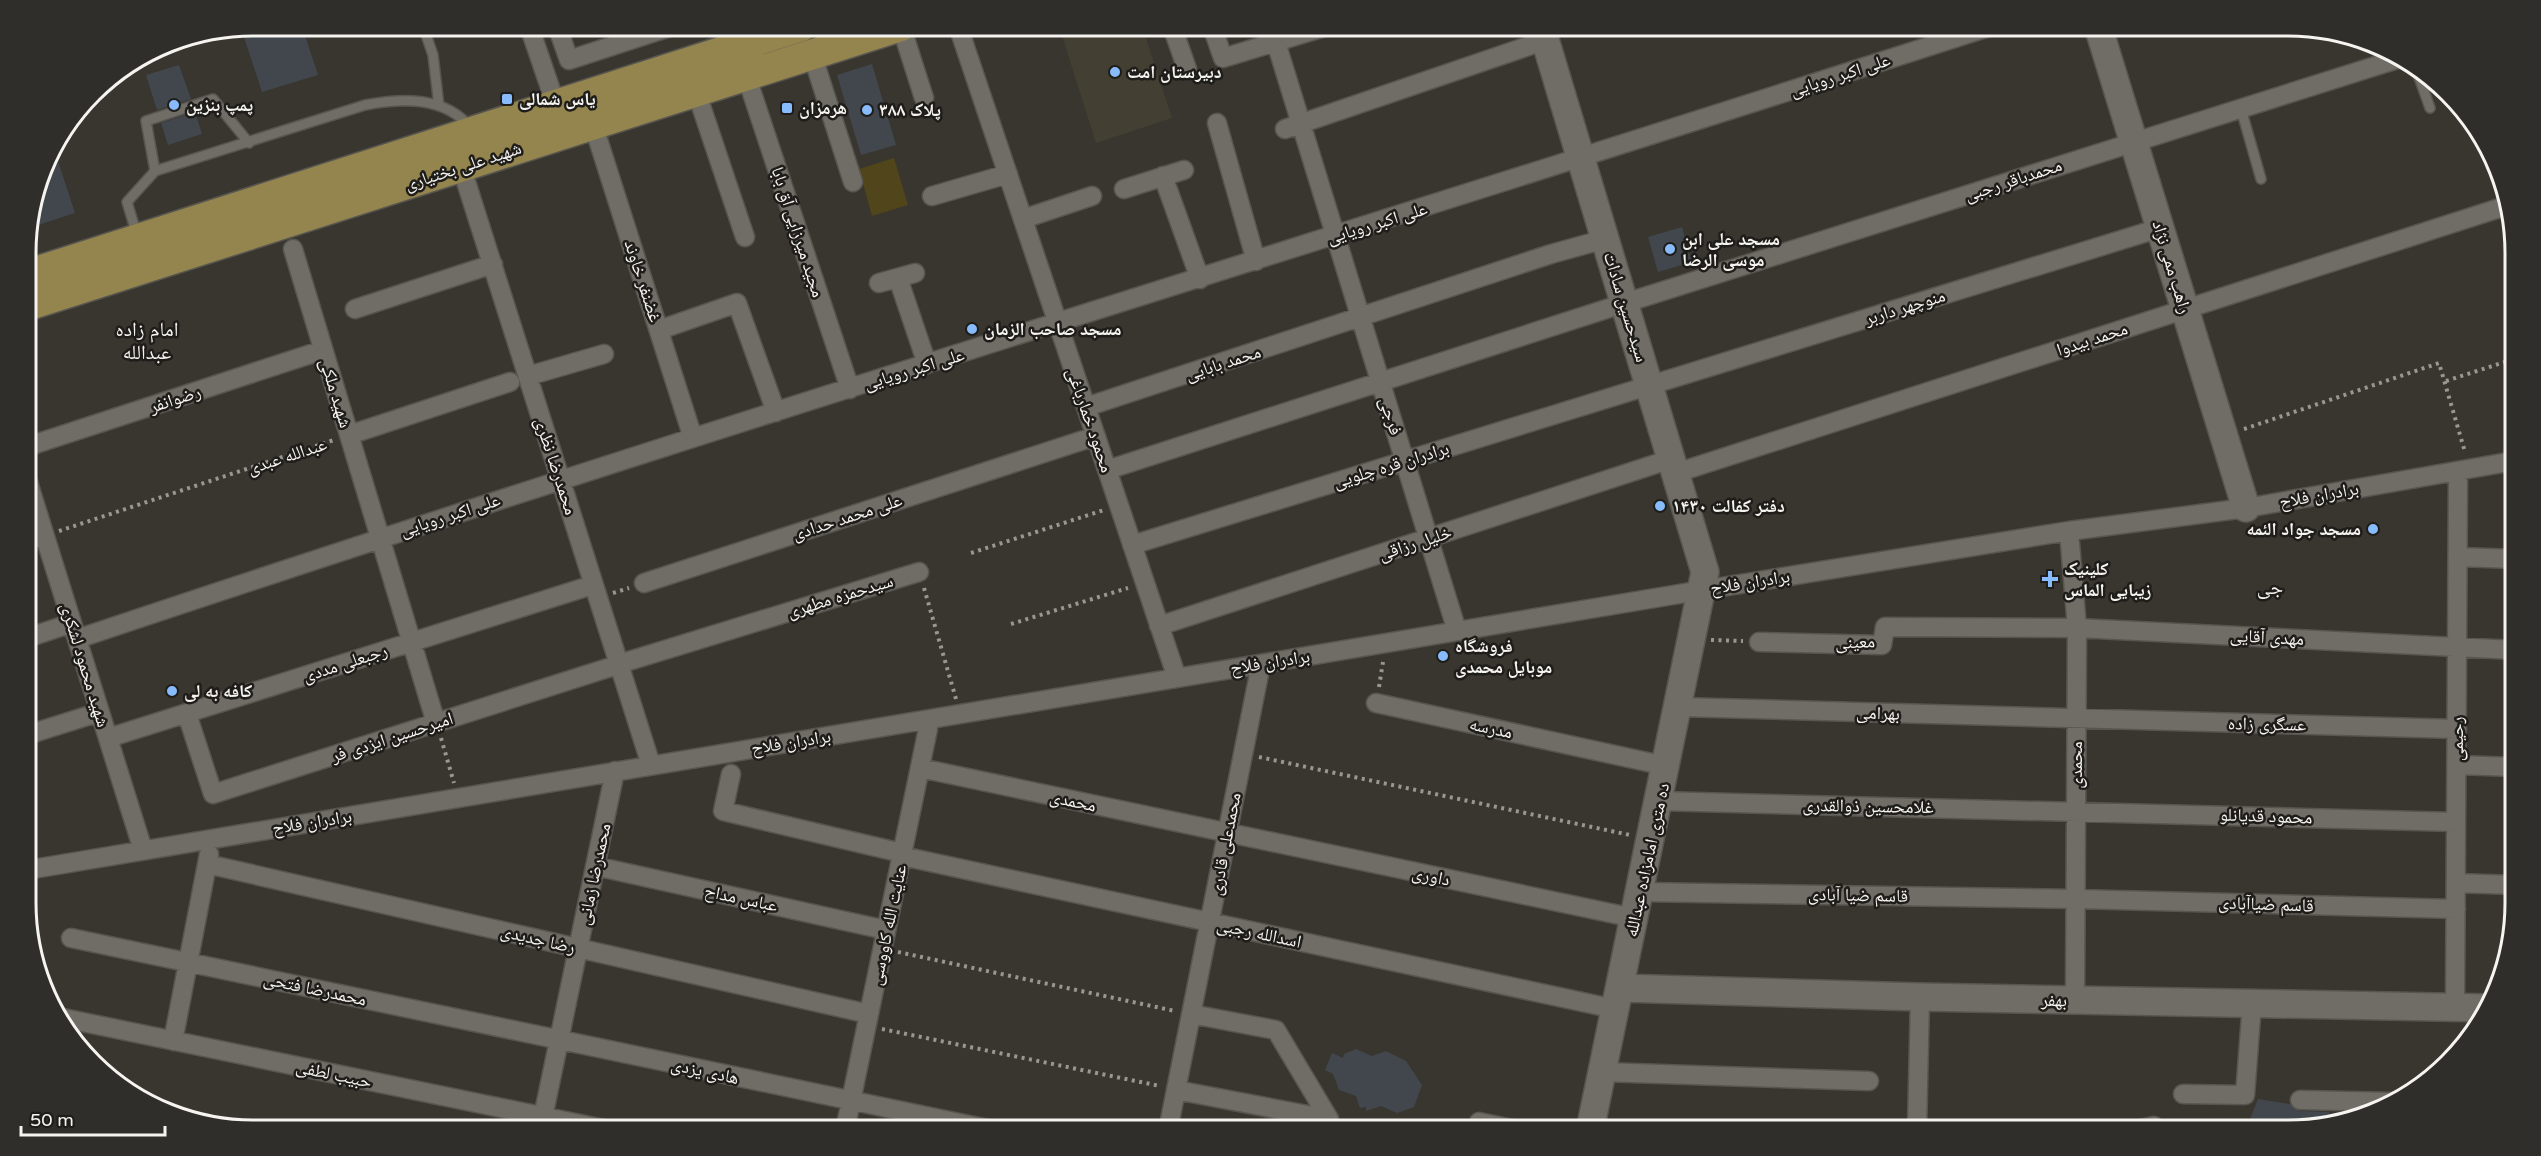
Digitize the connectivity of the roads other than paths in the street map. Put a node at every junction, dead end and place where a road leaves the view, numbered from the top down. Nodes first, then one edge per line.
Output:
1 (426, 36) edge
2 (532, 36) edge
3 (561, 36) edge
4 (626, 36) edge
5 (771, 36) edge
6 (869, 36) edge
7 (904, 36) edge
8 (961, 36) edge
9 (1175, 36) edge
10 (1215, 36) edge
11 (1270, 36) edge
12 (1274, 36) edge
13 (1536, 36) edge
14 (1545, 36) edge
15 (1961, 36) edge
16 (2101, 36) edge
17 (812, 54) junction
18 (2390, 61) edge
19 (1186, 69) dead end
20 (747, 75) junction
21 (2421, 81) edge
22 (696, 91) junction
23 (924, 98) dead end
24 (556, 105) junction
25 (439, 106) junction
26 (2430, 108) dead end
27 (2241, 109) junction
28 (1217, 123) dead end
29 (592, 124) junction
30 (1293, 126) junction
31 (473, 131) junction
32 (2134, 142) junction
33 (249, 143) junction
34 (1581, 159) junction
35 (461, 166) junction
36 (1184, 170) dead end
37 (155, 171) junction
38 (1008, 174) junction
39 (1163, 176) junction
40 (2261, 179) dead end
41 (853, 182) dead end
42 (1124, 189) dead end
43 (932, 196) dead end
44 (1092, 196) dead end
45 (2500, 208) edge
46 (1023, 219) junction
47 (2160, 228) junction
48 (1336, 236) junction
49 (745, 237) dead end
50 (138, 239) junction
51 (1605, 239) junction
52 (293, 249) dead end
53 (1256, 261) junction
54 (492, 264) junction
55 (36, 272) edge
56 (1200, 279) junction
57 (879, 282) dead end
58 (36, 303) edge
59 (1624, 303) junction
60 (355, 309) dead end
61 (2185, 309) junction
62 (1361, 318) junction
63 (1058, 323) junction
64 (659, 330) junction
65 (324, 350) junction
66 (604, 354) dead end
67 (927, 364) junction
68 (519, 379) junction
69 (1381, 384) junction
70 (1649, 385) junction
71 (850, 389) junction
72 (1086, 407) junction
73 (776, 412) junction
74 (349, 435) junction
75 (1096, 436) junction
76 (693, 438) junction
77 (36, 444) edge
78 (1405, 461) junction
79 (2505, 463) edge
80 (1673, 466) junction
81 (2464, 470) junction
82 (1107, 471) junction
83 (561, 480) junction
84 (2246, 508) junction
85 (2069, 531) junction
86 (380, 537) junction
87 (1429, 538) junction
88 (36, 540) edge
89 (1132, 545) junction
90 (2458, 557) junction
91 (2505, 559) edge
92 (919, 572) road end
93 (644, 583) road end
94 (1703, 590) junction
95 (590, 592) junction
96 (1159, 626) junction
97 (2077, 628) junction
98 (74, 631) junction
99 (1457, 631) junction
100 (36, 637) edge
101 (412, 642) junction
102 (1759, 642) road end
103 (2457, 647) junction
104 (2505, 649) edge
105 (1261, 664) junction
106 (616, 665) junction
107 (1177, 678) junction
108 (1376, 703) road end
109 (1678, 707) junction
110 (100, 712) junction
111 (187, 714) junction
112 (930, 719) junction
113 (2077, 719) junction
114 (436, 723) junction
115 (2457, 729) junction
116 (36, 732) edge
117 (108, 738) junction
118 (651, 765) junction
119 (2457, 765) junction
120 (1666, 766) junction
121 (2505, 767) edge
122 (920, 768) junction
123 (615, 771) junction
124 (731, 774) dead end
125 (1659, 801) junction
126 (2076, 811) junction
127 (2456, 822) junction
128 (1227, 834) junction
129 (211, 839) junction
130 (143, 850) junction
131 (902, 855) junction
132 (207, 864) junction
133 (595, 866) junction
134 (36, 868) edge
135 (2456, 883) junction
136 (2505, 885) edge
137 (1640, 892) junction
138 (2076, 899) junction
139 (2456, 909) junction
140 (1634, 918) junction
141 (1209, 922) junction
142 (886, 930) junction
143 (71, 938) dead end
144 (578, 948) junction
145 (188, 962) junction
146 (1920, 997) junction
147 (1618, 999) junction
148 (2076, 1000) junction
149 (2252, 1004) junction
150 (2455, 1007) junction
151 (2478, 1008) edge
152 (1191, 1014) junction
153 (70, 1020) edge
154 (868, 1020) junction
155 (173, 1041) junction
156 (559, 1041) junction
157 (1602, 1072) junction
158 (1869, 1081) dead end
159 (1176, 1089) junction
160 (2183, 1094) dead end
161 (2300, 1100) dead end
162 (851, 1101) junction
163 (2375, 1102) edge
164 (543, 1117) junction
165 (558, 1120) edge
166 (847, 1120) edge
167 (944, 1120) edge
168 (1170, 1120) edge
169 (1592, 1120) edge
170 (1917, 1120) edge

1 - 25 lane
2 - 24 street
3 - 4 street
5 - 24 main road, شهید علی بختیاری
6 - 17 main road, شهید علی بختیاری
7 - 23 street
8 - 38 street, محمود خمارباغی
9 - 19 street
10 - 11 street
12 - 30 street, فرجی
13 - 30 street
14 - 34 street, سیدحسین سادات
15 - 34 street, علی اکبر رویایی
16 - 32 street, راهب ممی نژاد
17 - 20 main road, شهید علی بختیاری
17 - 41 street
18 - 27 street, محمدباقر رجبی
20 - 22 main road, شهید علی بختیاری
20 - 71 street, مجید میرزایی آق بابا
21 - 26 lane
22 - 29 main road, شهید علی بختیاری
22 - 49 street
24 - 31 main road, شهید علی بختیاری
25 - 31 lane
25 - 33 lane
27 - 32 street, محمدباقر رجبی
27 - 40 lane
28 - 53 street
29 - 35 main road, شهید علی بختیاری
29 - 64 street, غضنفر خاوند
30 - 48 street, فرجی
31 - 50 main road, شهید علی بختیاری
32 - 47 street, راهب ممی نژاد
32 - 59 street, محمدباقر رجبی
33 - 37 lane
33 - 37 lane
34 - 48 street, علی اکبر رویایی
34 - 51 street, سیدحسین سادات
35 - 54 street, محمدرضا نظری
35 - 58 main road, شهید علی بختیاری
36 - 39 street
37 - 50 lane
38 - 43 street
38 - 46 street, محمود خمارباغی
39 - 42 street
39 - 56 street
44 - 46 street
45 - 61 street, محمد بیدوا
46 - 63 street, محمود خمارباغی
47 - 61 street, راهب ممی نژاد
47 - 70 street, منوچهر داربر
48 - 53 street, علی اکبر رویایی
48 - 62 street, فرجی
50 - 55 main road, شهید علی بختیاری
51 - 59 street, سیدحسین سادات
51 - 62 street, محمد بابایی
52 - 65 street, شهید ملکی
53 - 56 street, علی اکبر رویایی
54 - 60 street
54 - 68 street, محمدرضا نظری
56 - 63 street, علی اکبر رویایی
57 - 67 street
59 - 69 street, محمدباقر رجبی
59 - 70 street, سیدحسین سادات
61 - 80 street, محمد بیدوا
61 - 84 street, راهب ممی نژاد
62 - 69 street, فرجی
62 - 72 street, محمد بابایی
63 - 67 street, علی اکبر رویایی
63 - 72 street, محمود خمارباغی
64 - 73 street
64 - 76 street, غضنفر خاوند
65 - 74 street, شهید ملکی
65 - 77 street, رضوانفر
66 - 68 street, عبدالله عبدی
67 - 71 street, علی اکبر رویایی
68 - 74 street, عبدالله عبدی
68 - 83 street, محمدرضا نظری
69 - 78 street, فرجی
69 - 82 street, محمدباقر رجبی
70 - 78 street, برادران قره چلویی
70 - 80 street, سیدحسین سادات
71 - 73 street, علی اکبر رویایی
72 - 75 street, محمود خمارباغی
73 - 76 street, علی اکبر رویایی
74 - 86 street, شهید ملکی
75 - 82 street, محمود خمارباغی
75 - 93 street, علی محمد حدادی
76 - 83 street, علی اکبر رویایی
78 - 87 street, فرجی
78 - 89 street, برادران قره چلویی
79 - 81 street, برادران فلاح
80 - 87 street, خلیل رزاقی
80 - 94 street, سیدحسین سادات
81 - 84 street, برادران فلاح
81 - 90 street, رحیمی
82 - 89 street, محمود خمارباغی
83 - 86 street, علی اکبر رویایی
83 - 95 street, محمدرضا نظری
84 - 85 street, برادران فلاح
85 - 94 street, برادران فلاح
85 - 97 street, محمدی
86 - 98 street, علی اکبر رویایی
86 - 101 street, شهید ملکی
87 - 96 street, خلیل رزاقی
87 - 99 street, فرجی
88 - 98 street, شهید محمود لشکری
89 - 96 street, محمود خمارباغی
90 - 91 street
90 - 103 street, رحیمی
92 - 106 street, سیدحمزه مطهری
94 - 99 street, برادران فلاح
94 - 109 street, ده متری امامزاده عبدالله
95 - 101 street, رجبعلی مددی
95 - 106 street, محمدرضا نظری
96 - 107 street, محمود خمارباغی
97 - 102 street, معینی
97 - 103 street, مهدی آقایی
97 - 113 street, محمدی
98 - 100 street, علی اکبر رویایی
98 - 110 street, شهید محمود لشکری
99 - 105 street, برادران فلاح
101 - 111 street, رجبعلی مددی
101 - 114 street, شهید ملکی
103 - 104 street, مهدی آقایی
103 - 115 street, رحیمی
105 - 107 street, برادران فلاح
105 - 128 street, محمدعلی قادری
106 - 114 street, امیرحسین ایزدی فر
106 - 118 street, محمدرضا نظری
107 - 112 street, برادران فلاح
108 - 120 street, مدرسه
109 - 113 street, بهرامی
109 - 120 street, ده متری امامزاده عبدالله
110 - 116 street
110 - 117 street, شهید محمود لشکری
111 - 114 street, امیرحسین ایزدی فر
111 - 117 street, رجبعلی مددی
112 - 118 street, برادران فلاح
112 - 122 street, عنایت‌ الله کاووسی
113 - 115 street, عسگری زاده
113 - 126 street, محمدی
115 - 119 street, رحیمی
117 - 130 street, شهید محمود لشکری
118 - 123 street, برادران فلاح
119 - 121 street
119 - 127 street, رحیمی
120 - 125 street, ده متری امامزاده عبدالله
122 - 128 street, محمدی
122 - 131 street, عنایت‌ الله کاووسی
123 - 129 street, برادران فلاح
123 - 133 street, محمدرضا زمانی
124 - 131 street, اسدالله رجبی
125 - 126 street, غلامحسین ذوالقدری
125 - 137 street, ده متری امامزاده عبدالله
126 - 127 street, محمود قدیانلو
126 - 138 street, محمدی
127 - 135 street, رحیمی
128 - 140 street, داوری
128 - 141 street, محمدعلی قادری
129 - 130 street, برادران فلاح
129 - 132 street
130 - 134 street, برادران فلاح
131 - 141 street, اسدالله رجبی
131 - 142 street, عنایت‌ الله کاووسی
132 - 144 street, رضا جدیدی
132 - 145 street
133 - 142 street, عباس مداح
133 - 144 street, محمدرضا زمانی
135 - 136 street
135 - 139 street, رحیمی
137 - 138 street, قاسم ضیا آبادی
137 - 140 street, ده متری امامزاده عبدالله
138 - 139 street, قاسم ضیاآبادی
138 - 148 street, محمدی
139 - 150 street, رحیمی
140 - 147 street, ده متری امامزاده عبدالله
141 - 147 street, اسدالله رجبی
141 - 152 street, محمدعلی قادری
142 - 154 street, عنایت‌ الله کاووسی
143 - 145 street, محمدرضا فتحی
144 - 154 street, رضا جدیدی
144 - 156 street, محمدرضا زمانی
145 - 155 street
145 - 156 street, محمدرضا فتحی
146 - 147 street, بهفر
146 - 148 street, بهفر
146 - 170 street
147 - 157 street, ده متری امامزاده عبدالله
148 - 149 street, بهفر
149 - 150 street, بهفر
149 - 160 street
150 - 151 street, بهفر
152 - 159 street, محمدعلی قادری
152 - 159 street
153 - 155 street, حبیب لطفی
154 - 162 street, عنایت‌ الله کاووسی
155 - 164 street, حبیب لطفی
156 - 162 street, هادی یزدی
156 - 164 street, محمدرضا زمانی
157 - 158 street
157 - 169 street, ده متری امامزاده عبدالله
159 - 168 street, محمدعلی قادری
161 - 163 street
162 - 166 street, عنایت‌ الله کاووسی
162 - 167 street, هادی یزدی
164 - 165 street, حبیب لطفی

